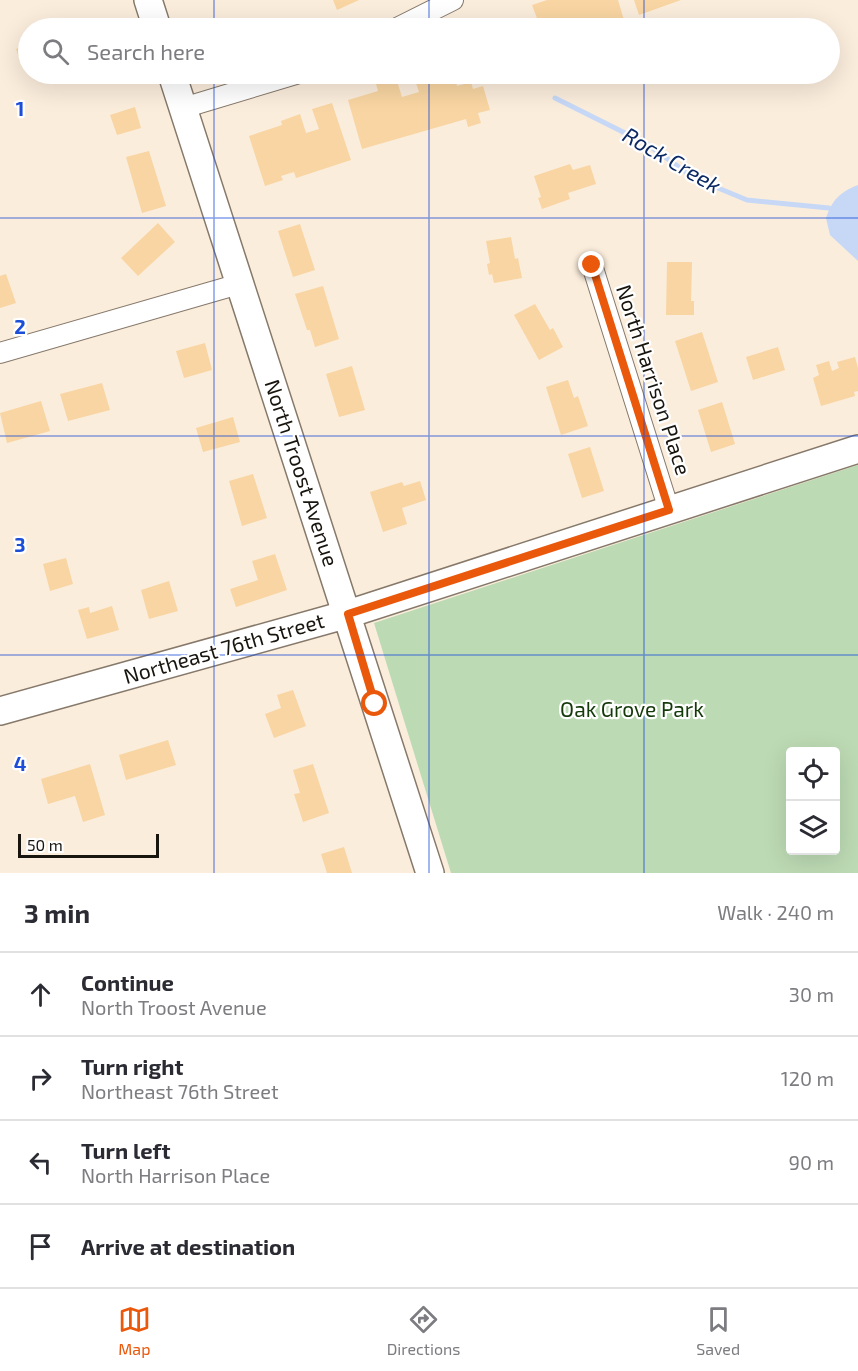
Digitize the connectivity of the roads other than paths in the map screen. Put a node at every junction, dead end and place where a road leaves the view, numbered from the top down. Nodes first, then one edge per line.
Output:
1 (148, 0) edge
2 (453, 0) edge
3 (154, 18) edge
4 (417, 18) edge
5 (175, 84) edge
6 (263, 84) edge
7 (183, 108) junction
8 (592, 265) dead end
9 (238, 284) junction
10 (0, 353) edge
11 (858, 449) edge
12 (669, 510) junction
13 (348, 614) junction
14 (0, 711) edge
15 (430, 873) edge

1 - 3 street
2 - 4 street
5 - 7 street, North Troost Avenue
6 - 7 street
7 - 9 street, North Troost Avenue
8 - 12 street, North Harrison Place
9 - 10 street
9 - 13 street, North Troost Avenue
11 - 12 street, Northeast 76th Street
12 - 13 street, Northeast 76th Street
13 - 14 street, Northeast 76th Street
13 - 15 street, North Troost Avenue

